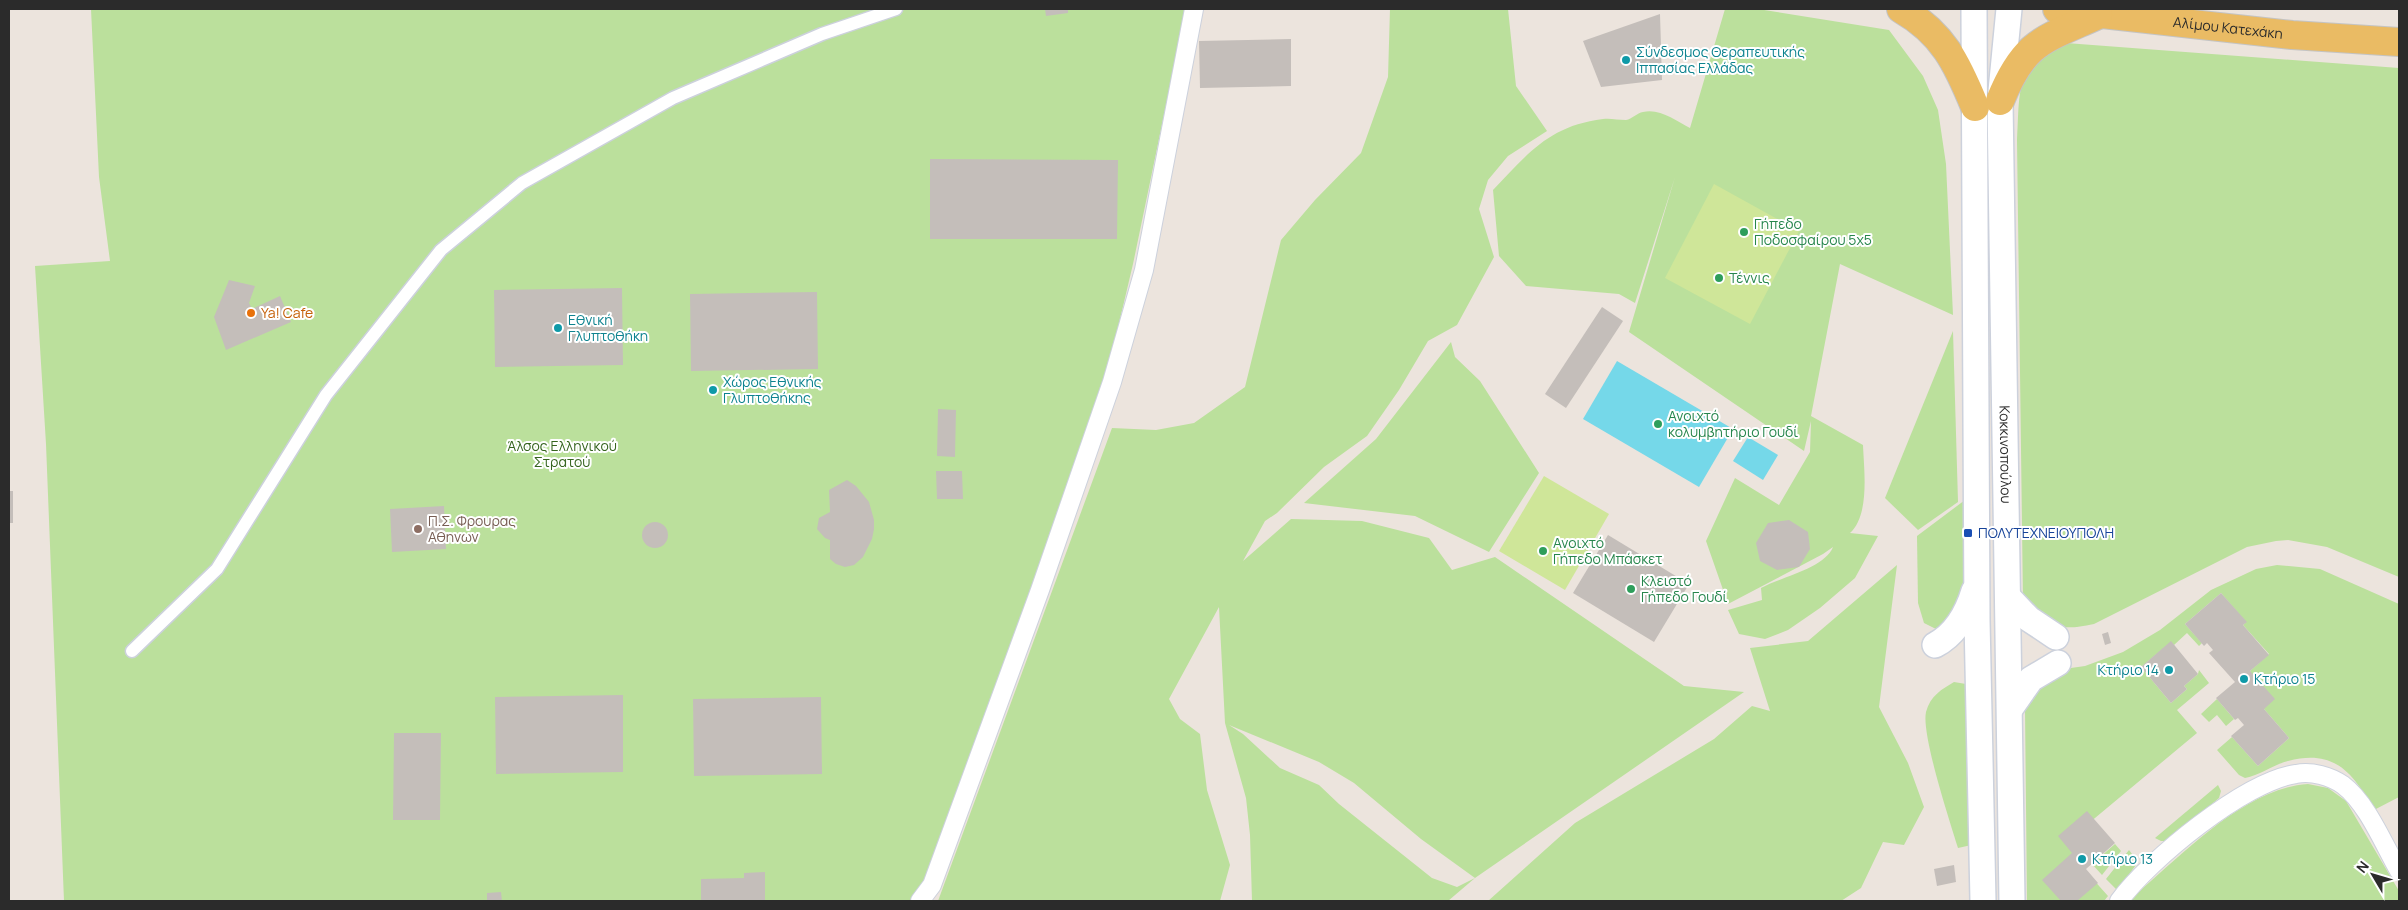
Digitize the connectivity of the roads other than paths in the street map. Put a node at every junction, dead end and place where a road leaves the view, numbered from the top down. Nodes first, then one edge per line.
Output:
1 (896, 9) edge
2 (1194, 9) edge
3 (1901, 9) edge
4 (1974, 9) edge
5 (2009, 9) edge
6 (2057, 9) edge
7 (2098, 15) junction
8 (2399, 42) edge
9 (1987, 104) junction
10 (1977, 582) junction
11 (2008, 597) junction
12 (2056, 637) dead end
13 (1935, 645) dead end
14 (132, 651) dead end
15 (2058, 663) dead end
16 (2010, 708) junction
17 (2399, 871) edge
18 (920, 901) edge
19 (1983, 901) edge
20 (2012, 901) edge
21 (2119, 901) edge

1 - 14 street
2 - 18 street
3 - 9 main road
4 - 9 main road, Κοκκινοπούλου
5 - 9 main road, Κοκκινοπούλου
6 - 7 main road, Αλίμου Κατεχάκη
7 - 8 main road, Αλίμου Κατεχάκη
7 - 9 main road
9 - 10 main road, Κοκκινοπούλου
9 - 11 main road, Κοκκινοπούλου
10 - 13 main road
10 - 19 main road, Κοκκινοπούλου
11 - 12 main road
11 - 16 main road, Κοκκινοπούλου
15 - 16 main road
16 - 20 main road, Κοκκινοπούλου
17 - 21 street

